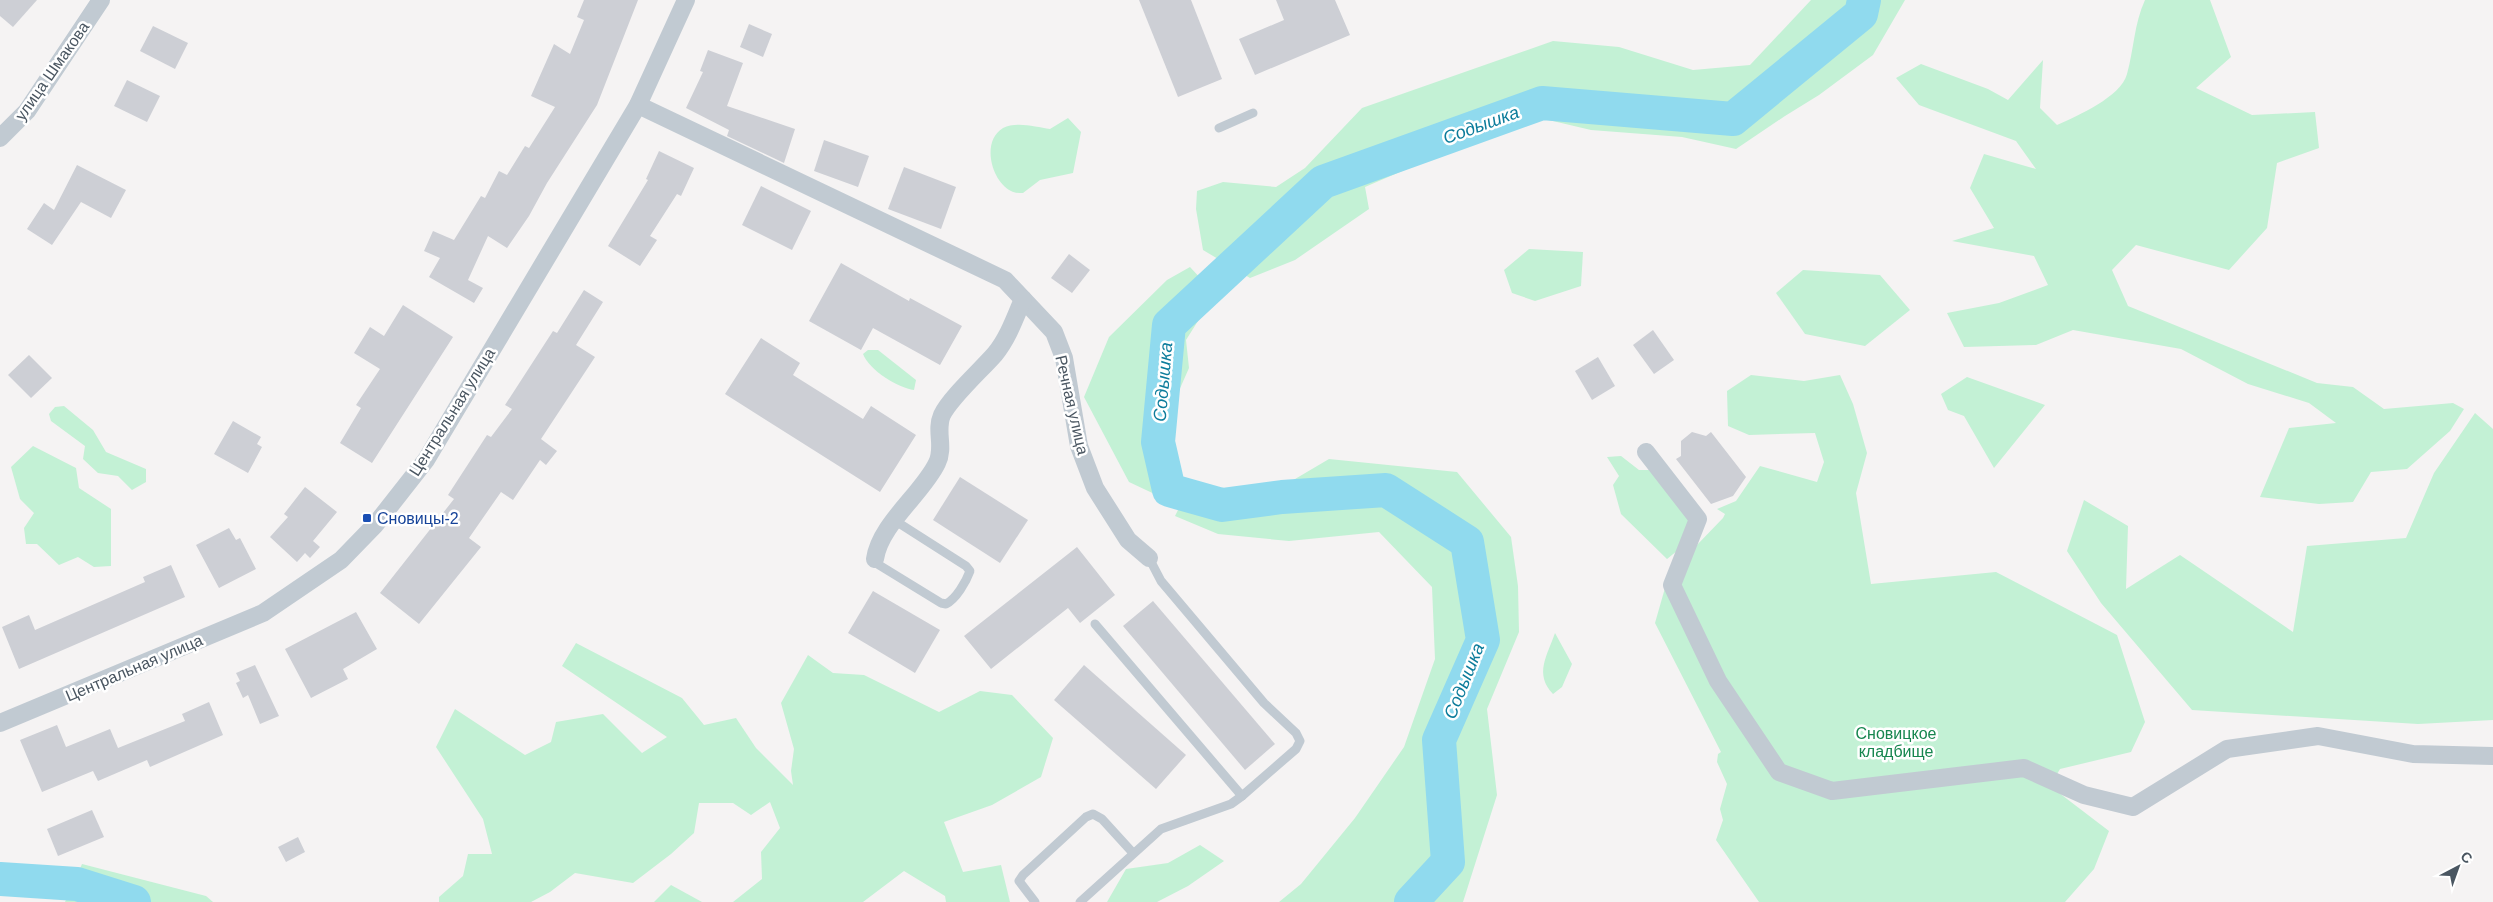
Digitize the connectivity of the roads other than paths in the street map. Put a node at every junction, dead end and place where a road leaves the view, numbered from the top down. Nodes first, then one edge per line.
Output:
1 (101, 0) edge
2 (686, 0) edge
3 (638, 105) junction
4 (1253, 113) dead end
5 (1219, 128) dead end
6 (0, 138) edge
7 (1022, 299) junction
8 (1646, 452) dead end
9 (894, 520) junction
10 (1149, 558) joint
11 (875, 559) joint
12 (1095, 624) dead end
13 (0, 723) edge
14 (2493, 756) edge
15 (1242, 796) junction
16 (1133, 853) junction
17 (1035, 902) edge
18 (1080, 902) edge

1 - 6 street, улица Шмакова
2 - 3 street, Центральная улица
3 - 7 street, Речная улица
3 - 13 street, Центральная улица
4 - 5 lane
7 - 9 street
7 - 10 street, Речная улица
8 - 14 street
9 - 11 street
9 - 11 lane
10 - 15 lane
12 - 15 lane
15 - 16 lane
16 - 17 lane
16 - 18 lane

